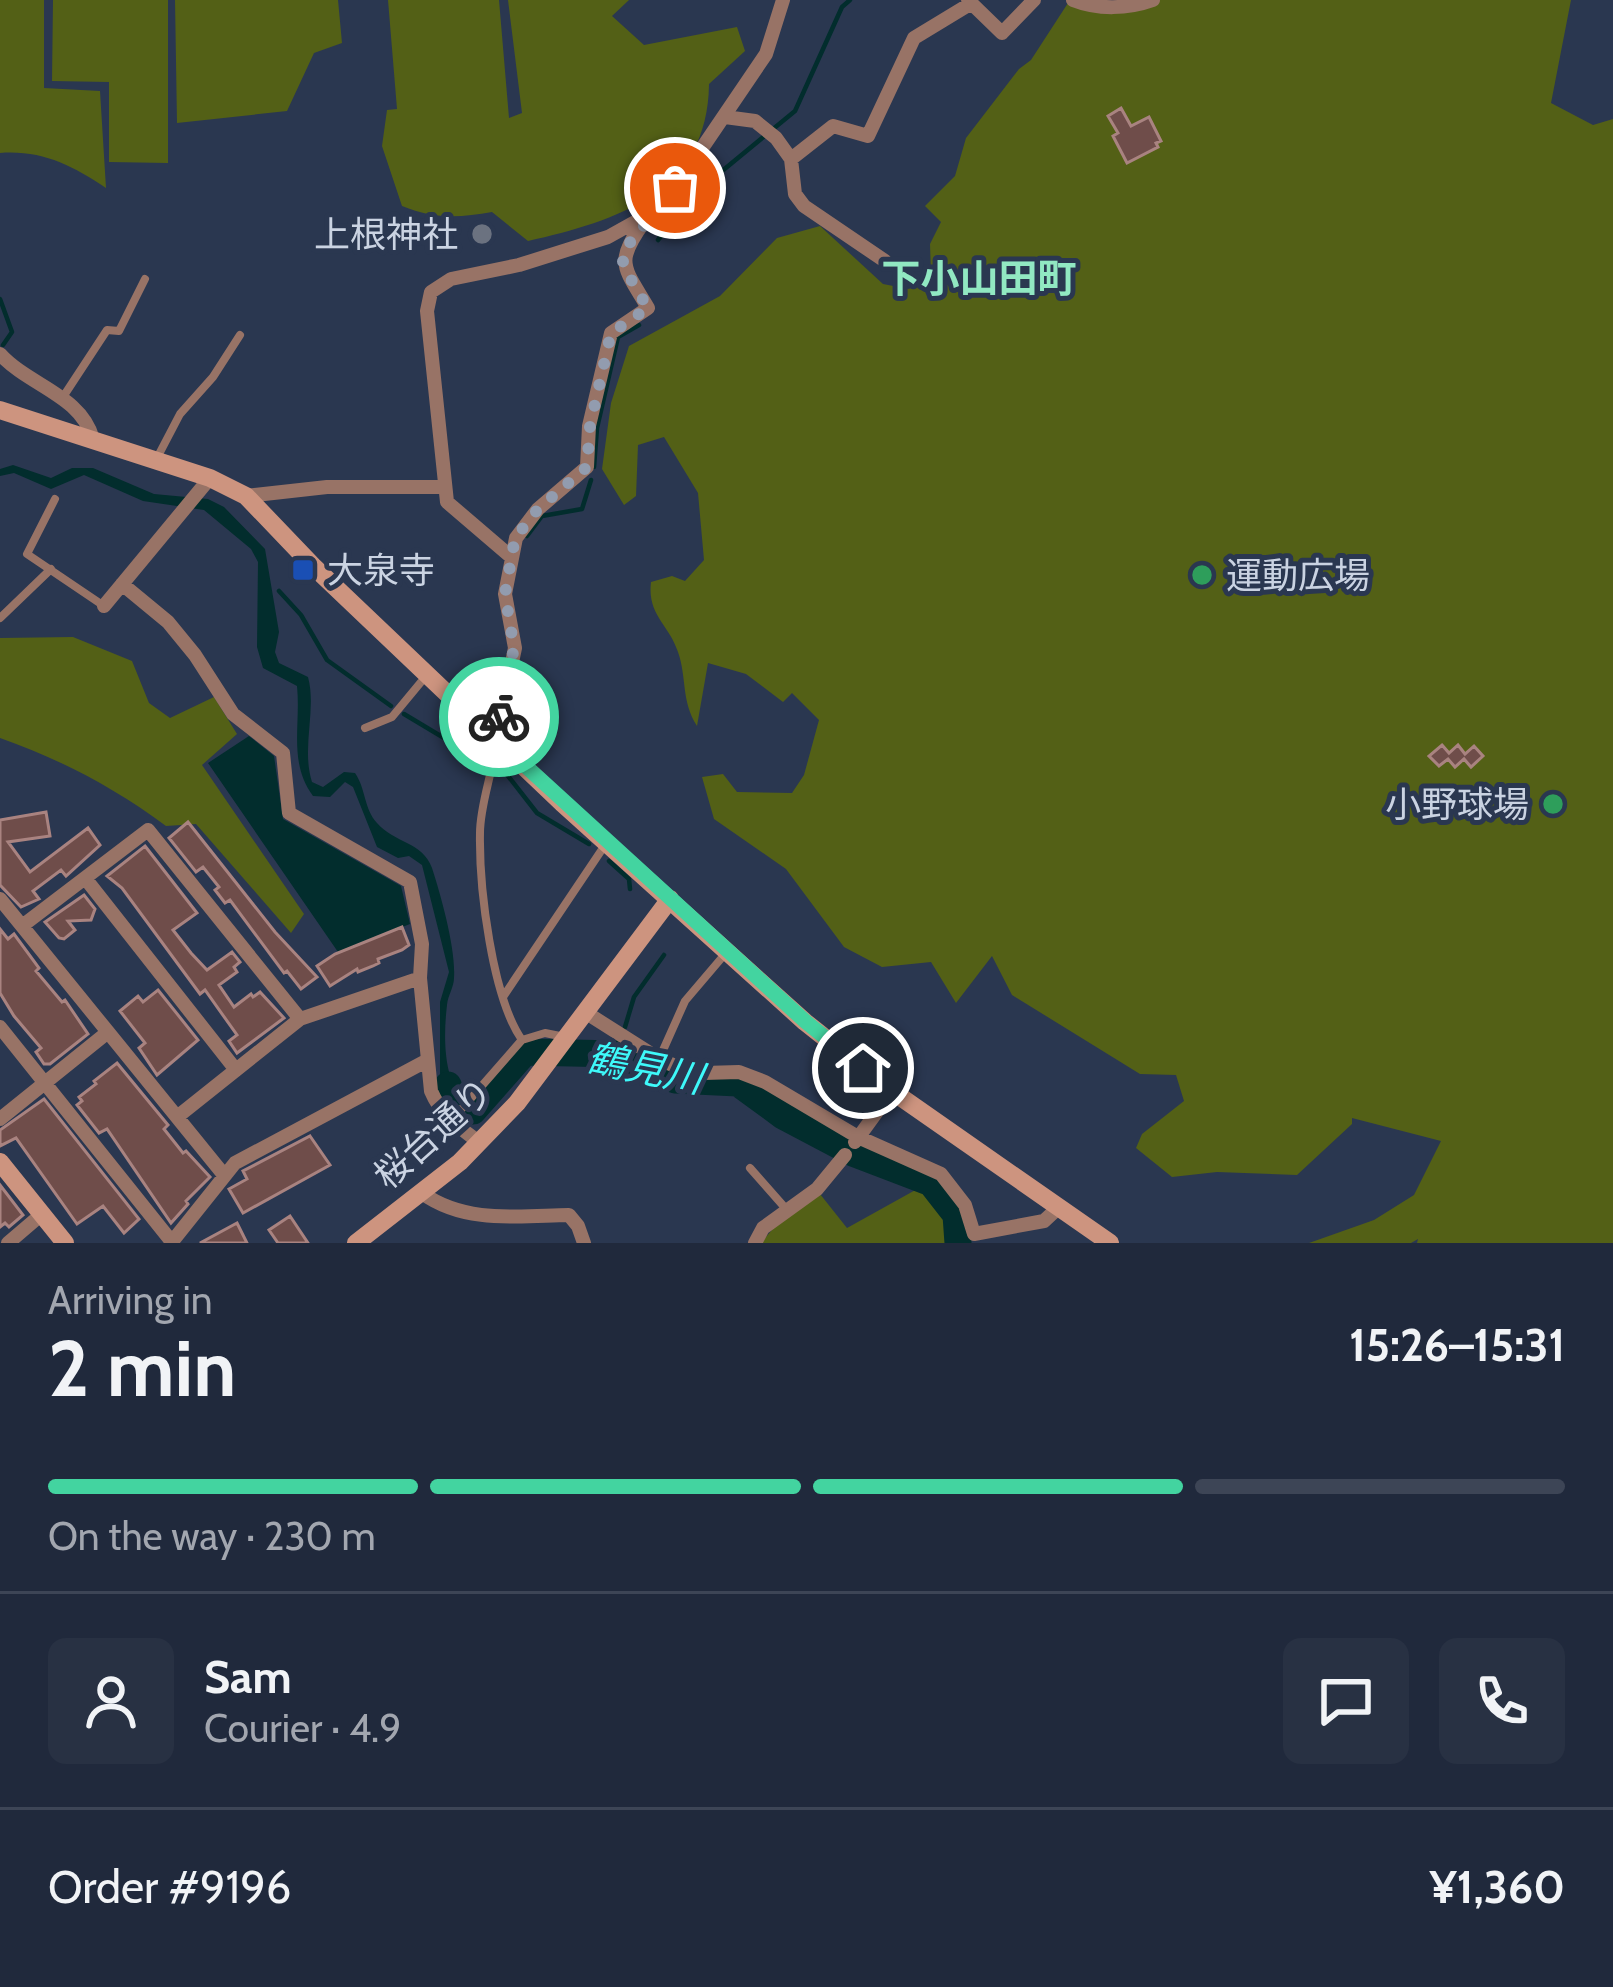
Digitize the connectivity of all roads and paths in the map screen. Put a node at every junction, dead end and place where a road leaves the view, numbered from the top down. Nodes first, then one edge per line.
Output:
1 (783, 0) edge
2 (1034, 0) edge
3 (1073, 0) edge
4 (1153, 0) edge
5 (969, 2) edge
6 (724, 117) junction
7 (790, 159) junction
8 (651, 213) junction
9 (885, 260) dead end
10 (145, 280) dead end
11 (240, 335) dead end
12 (0, 354) edge
13 (63, 397) junction
14 (0, 410) edge
15 (93, 440) junction
16 (156, 460) junction
17 (210, 478) junction
18 (444, 487) junction
19 (246, 496) junction
20 (55, 499) dead end
21 (510, 556) junction
22 (51, 569) junction
23 (122, 584) junction
24 (104, 606) joint
25 (0, 619) edge
26 (427, 674) junction
27 (365, 728) dead end
28 (496, 739) junction
29 (607, 842) junction
30 (85, 878) junction
31 (0, 899) edge
32 (670, 899) junction
33 (22, 926) junction
34 (727, 951) junction
35 (419, 978) junction
36 (502, 998) junction
37 (585, 1012) junction
38 (300, 1019) junction
39 (0, 1028) edge
40 (108, 1033) junction
41 (566, 1038) junction
42 (522, 1040) junction
43 (659, 1059) junction
44 (428, 1060) junction
45 (236, 1070) junction
46 (45, 1083) junction
47 (892, 1091) junction
48 (177, 1117) junction
49 (454, 1117) junction
50 (0, 1119) edge
51 (480, 1143) junction
52 (852, 1145) junction
53 (0, 1162) edge
54 (750, 1168) dead end
55 (224, 1175) junction
56 (422, 1193) junction
57 (1058, 1208) junction
58 (787, 1210) junction
59 (42, 1214) junction
60 (8, 1243) edge
61 (65, 1243) edge
62 (172, 1243) edge
63 (356, 1243) edge
64 (584, 1243) edge
65 (755, 1243) edge
66 (1110, 1243) edge

1 - 6 street
2 - 5 street
3 - 4 street
5 - 7 street
6 - 7 street
6 - 8 street
7 - 9 street
8 - 18 street
8 - 21 street
10 - 13 lane
11 - 16 lane
12 - 13 street
13 - 15 street
14 - 15 main road
15 - 16 main road
16 - 17 main road
17 - 19 main road
17 - 23 street
18 - 19 street
18 - 21 street
19 - 26 main road
20 - 22 lane
21 - 28 street
22 - 24 lane
22 - 25 lane
23 - 24 street
23 - 35 street
26 - 27 lane
26 - 28 main road
28 - 29 main road
28 - 36 lane
29 - 32 main road
29 - 36 lane
30 - 33 street
30 - 38 street
30 - 45 street
31 - 33 street
32 - 34 main road
32 - 37 main road
33 - 40 street
34 - 43 lane
34 - 47 main road
35 - 38 street
35 - 44 street
36 - 42 lane
37 - 41 main road
37 - 43 street
38 - 45 street
39 - 46 street
40 - 46 street
40 - 48 street
41 - 42 lane
41 - 51 main road, 桜台通り
42 - 49 lane
43 - 52 street
44 - 49 street
44 - 55 street
45 - 48 street
46 - 50 street
46 - 62 street
47 - 52 street
47 - 57 main road
48 - 55 street
49 - 51 street
51 - 56 main road, 桜台通り
52 - 57 street
52 - 58 street
53 - 59 main road
54 - 58 lane
55 - 62 street
56 - 63 main road, 桜台通り
56 - 64 street
57 - 66 main road
58 - 65 street
59 - 60 street
59 - 61 main road

